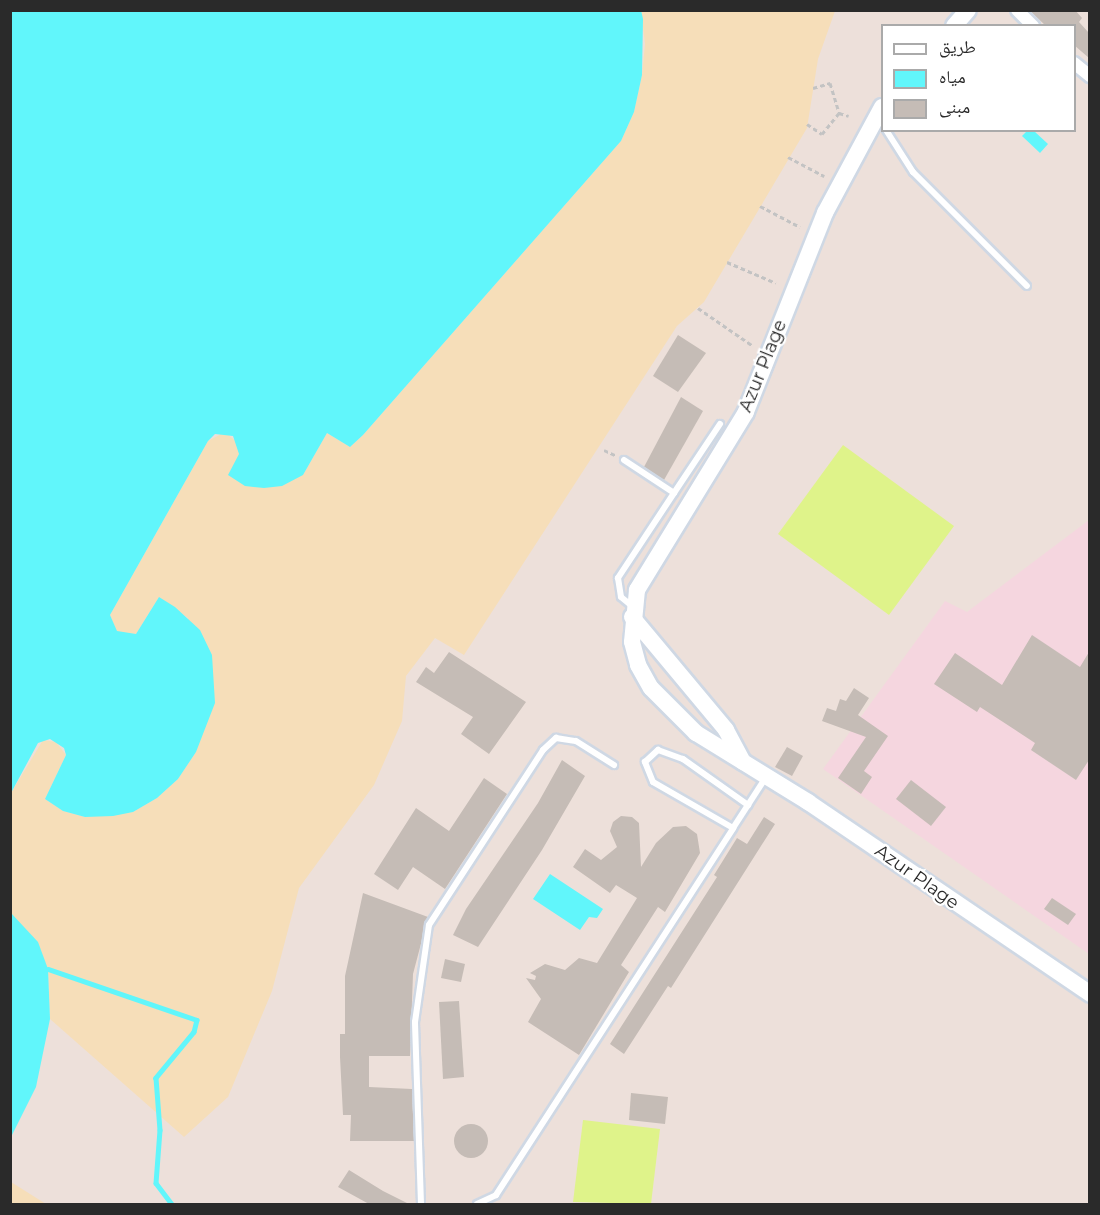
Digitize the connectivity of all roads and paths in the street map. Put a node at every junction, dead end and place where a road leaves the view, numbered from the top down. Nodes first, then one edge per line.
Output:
1 (968, 10) edge
2 (1017, 10) edge
3 (956, 24) edge
4 (1031, 24) edge
5 (1076, 65) edge
6 (1089, 76) edge
7 (813, 88) dead end
8 (839, 113) junction
9 (849, 116) dead end
10 (881, 122) edge
11 (807, 124) dead end
12 (889, 132) edge
13 (788, 157) dead end
14 (824, 176) dead end
15 (760, 206) dead end
16 (800, 227) dead end
17 (728, 262) dead end
18 (776, 283) dead end
19 (1027, 286) dead end
20 (698, 308) dead end
21 (753, 346) dead end
22 (720, 424) dead end
23 (624, 460) dead end
24 (674, 494) junction
25 (632, 611) junction
26 (743, 762) junction
27 (614, 765) dead end
28 (766, 777) junction
29 (748, 805) junction
30 (733, 828) junction
31 (1088, 991) edge
32 (421, 1204) edge
33 (477, 1204) edge

1 - 3 street
2 - 4 street
5 - 6 street
7 - 8 path
8 - 9 path
8 - 11 path
10 - 25 street, Azur Plage
12 - 19 lane
13 - 14 path
15 - 16 path
17 - 18 path
20 - 21 path
22 - 24 lane
23 - 24 lane
24 - 25 lane
25 - 26 street, Azur Plage
25 - 26 street, Azur Plage
26 - 28 street, Azur Plage
27 - 32 lane
28 - 29 lane
28 - 31 street, Azur Plage
29 - 30 lane
29 - 30 lane
30 - 33 lane

